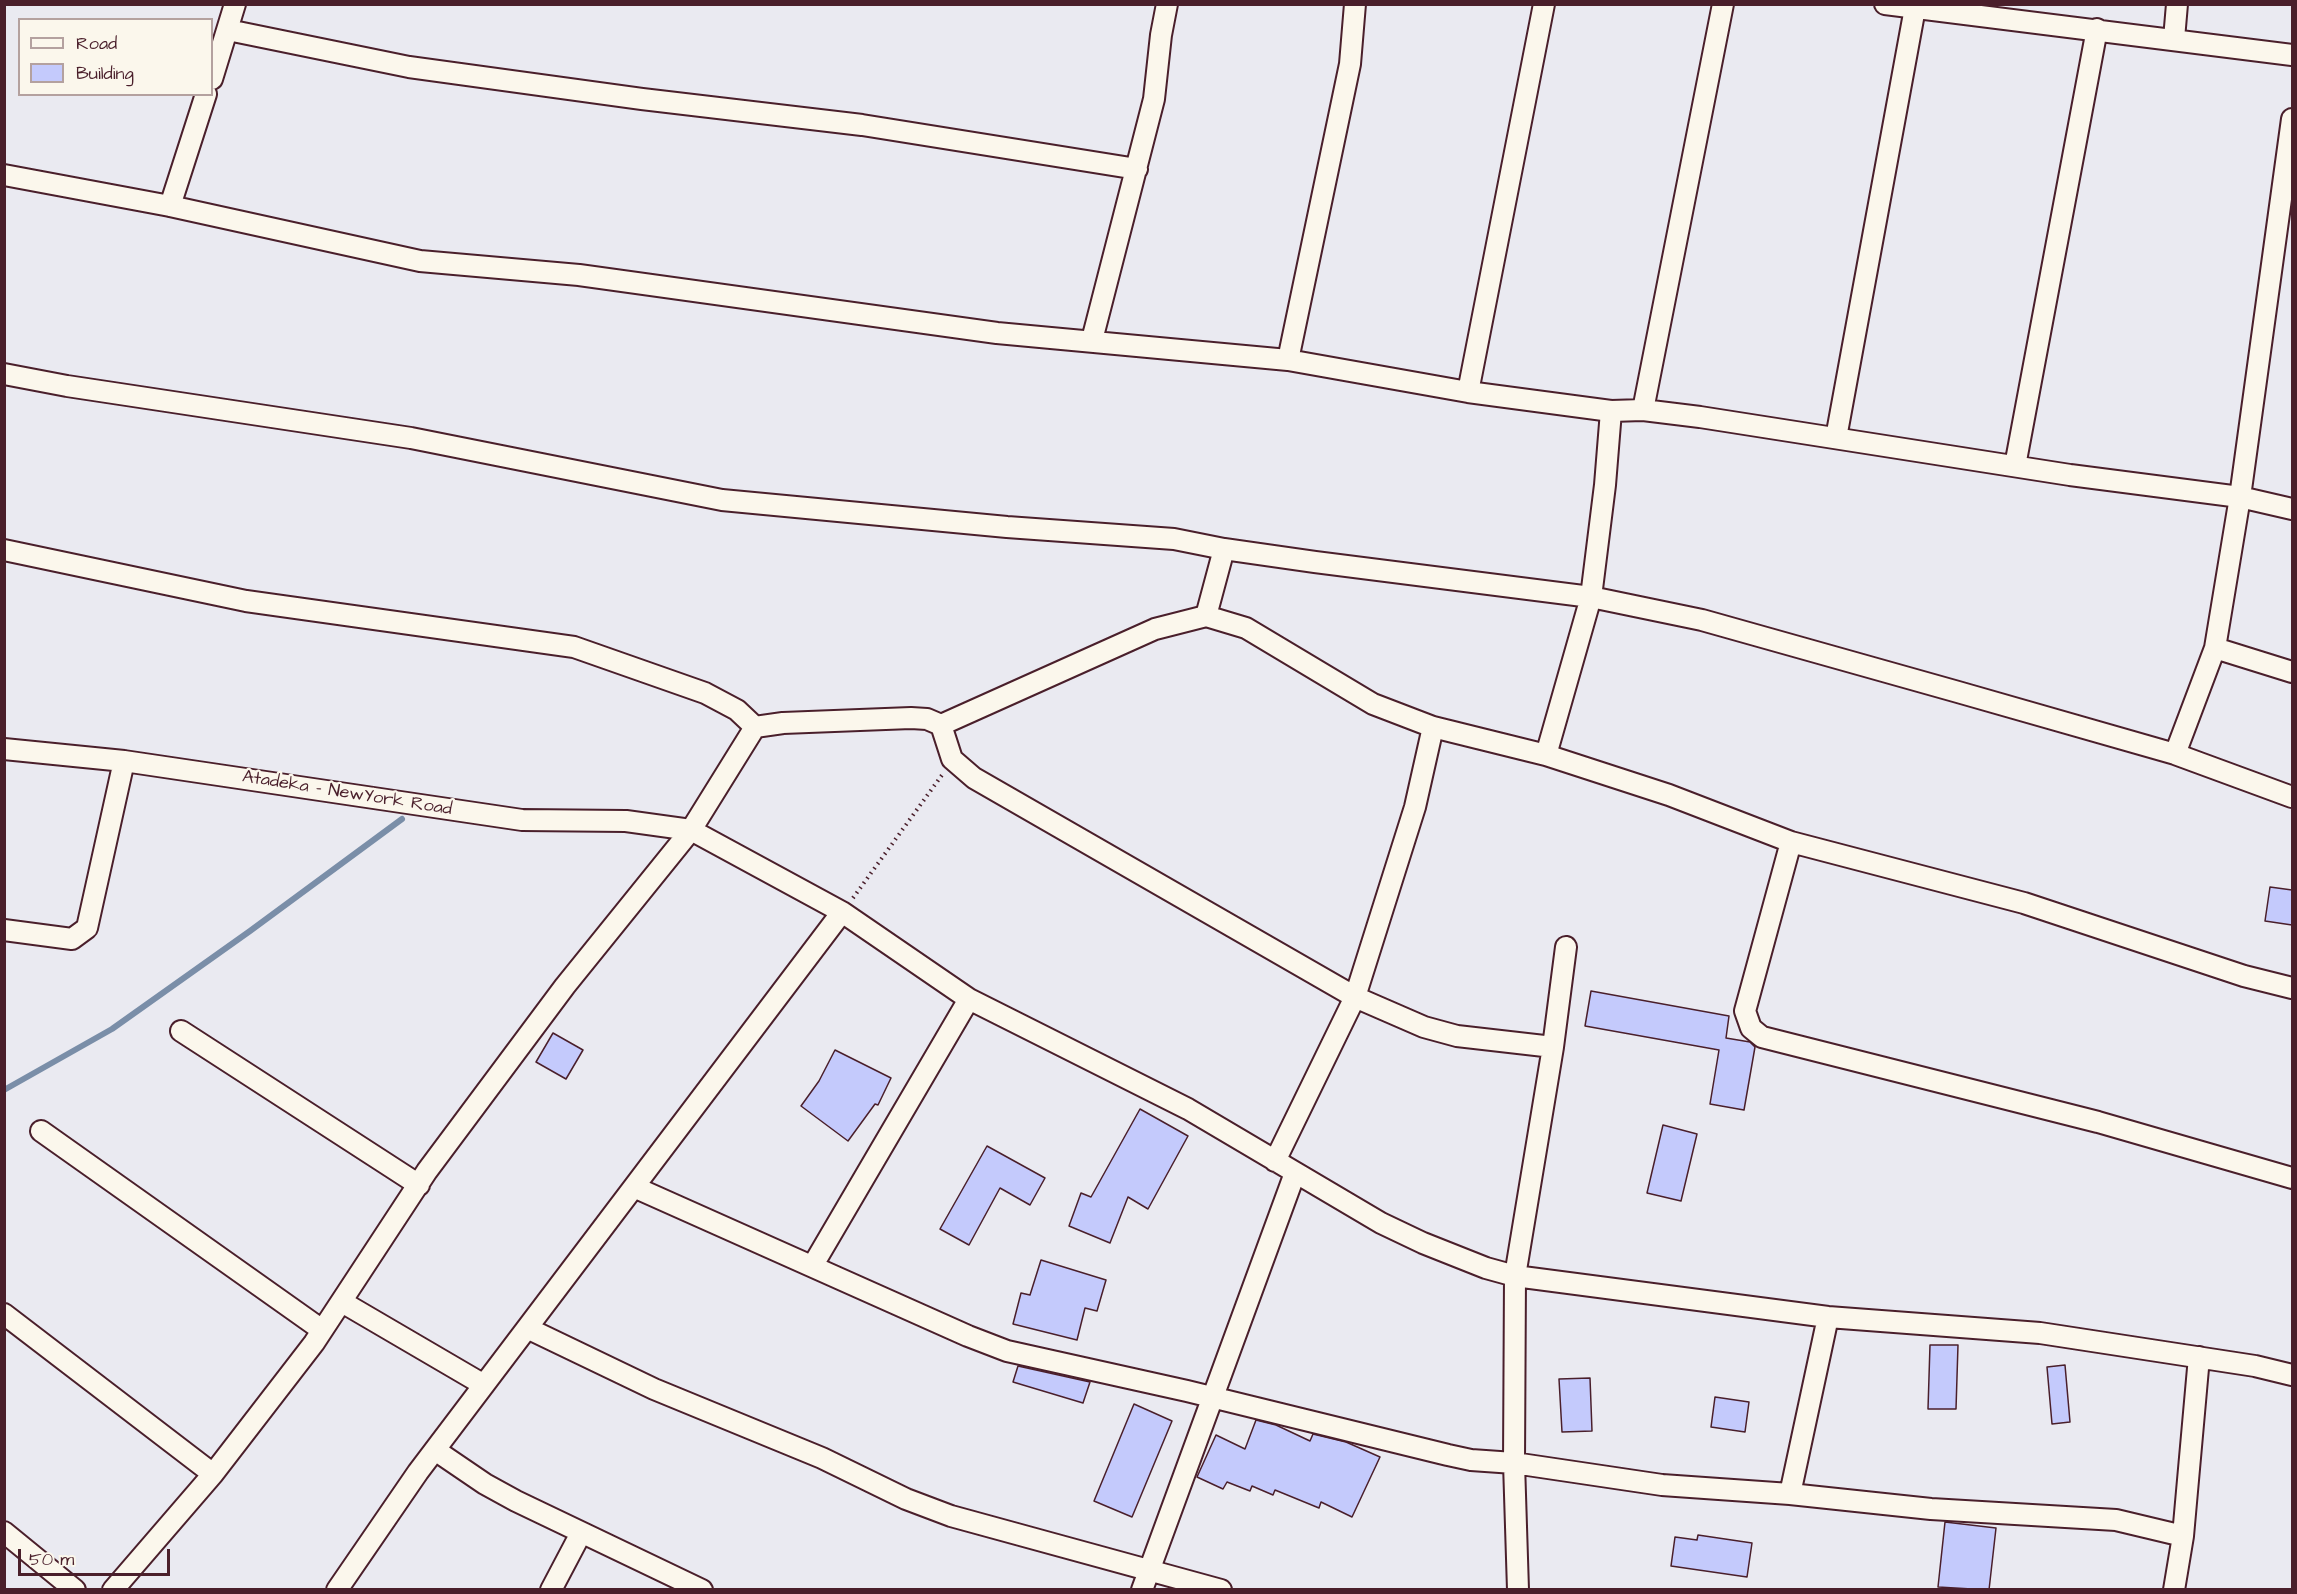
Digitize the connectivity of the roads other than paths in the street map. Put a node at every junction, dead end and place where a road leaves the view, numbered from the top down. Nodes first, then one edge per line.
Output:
1 (235, 4) edge
2 (1167, 4) edge
3 (1355, 4) edge
4 (1544, 4) edge
5 (1723, 4) edge
6 (1885, 4) edge
7 (2176, 4) edge
8 (1915, 8) junction
9 (2097, 29) junction
10 (228, 30) junction
11 (2174, 39) junction
12 (2292, 55) edge
13 (213, 76) edge
14 (206, 96) edge
15 (2292, 119) edge
16 (1137, 169) junction
17 (4, 175) edge
18 (170, 206) junction
19 (1092, 340) junction
20 (1288, 360) junction
21 (4, 374) edge
22 (1468, 392) junction
23 (1642, 410) junction
24 (1611, 411) junction
25 (1836, 438) junction
26 (2015, 466) junction
27 (2240, 496) junction
28 (2292, 509) edge
29 (1224, 549) junction
30 (4, 550) edge
31 (1591, 597) junction
32 (1206, 616) junction
33 (2215, 648) junction
34 (2292, 672) edge
35 (941, 725) junction
36 (755, 727) junction
37 (1433, 727) junction
38 (4, 749) edge
39 (1546, 754) junction
40 (2175, 754) junction
41 (124, 761) junction
42 (2292, 797) edge
43 (691, 830) junction
44 (1791, 842) junction
45 (843, 912) junction
46 (4, 930) edge
47 (1566, 947) dead end
48 (2292, 988) edge
49 (1355, 997) junction
50 (969, 999) junction
51 (181, 1031) dead end
52 (1553, 1047) junction
53 (41, 1131) dead end
54 (1275, 1161) junction
55 (1295, 1173) junction
56 (2292, 1178) edge
57 (419, 1185) junction
58 (634, 1187) junction
59 (813, 1265) junction
60 (1515, 1276) junction
61 (342, 1302) junction
62 (4, 1314) edge
63 (1828, 1317) junction
64 (527, 1328) junction
65 (322, 1330) junction
66 (2199, 1357) junction
67 (2292, 1375) edge
68 (484, 1385) junction
69 (1212, 1397) junction
70 (435, 1450) junction
71 (1514, 1463) junction
72 (213, 1474) junction
73 (1790, 1494) junction
74 (4, 1532) edge
75 (581, 1533) junction
76 (2183, 1536) junction
77 (1148, 1570) junction
78 (75, 1590) edge
79 (113, 1590) edge
80 (337, 1590) edge
81 (551, 1590) edge
82 (702, 1590) edge
83 (1142, 1590) edge
84 (1221, 1590) edge
85 (1518, 1590) edge
86 (2174, 1590) edge

1 - 10 street
2 - 16 street
3 - 20 street
4 - 22 street
5 - 23 street
6 - 8 street
7 - 11 street
8 - 9 street
8 - 25 street
9 - 11 street
9 - 26 street
10 - 13 street
10 - 16 street
11 - 12 street
14 - 18 street
15 - 27 street
16 - 19 street
17 - 18 street
18 - 19 street
19 - 20 street
20 - 22 street
21 - 29 street
22 - 24 street
23 - 24 street
23 - 25 street
24 - 31 street
25 - 26 street
26 - 27 street
27 - 28 street
27 - 33 street
29 - 31 street
29 - 32 street
30 - 36 street
31 - 39 street
31 - 40 street
32 - 35 street
32 - 37 street
33 - 34 street
33 - 40 street
35 - 36 street
35 - 49 street
36 - 43 street
37 - 39 street
37 - 49 street
38 - 41 street, Atadeka - NewYork Road
39 - 44 street
40 - 42 street
41 - 43 street, Atadeka - NewYork Road
41 - 46 street
43 - 45 street
43 - 57 street
44 - 48 street
44 - 56 street
45 - 50 street
45 - 58 street
47 - 52 street
49 - 52 street
49 - 54 street
50 - 54 street
50 - 59 street
51 - 57 street
52 - 60 street
53 - 65 street
54 - 55 street
55 - 60 street
55 - 69 street
57 - 61 street
58 - 59 street
58 - 64 street
59 - 69 street
60 - 63 street
60 - 71 street
61 - 65 street
61 - 68 street
62 - 72 street
63 - 66 street
63 - 73 street
64 - 68 street
64 - 77 street
65 - 72 street
66 - 67 street
66 - 76 street
68 - 70 street
69 - 71 street
69 - 77 street
70 - 75 street
70 - 80 street
71 - 73 street
71 - 85 street
72 - 79 street
73 - 76 street
74 - 78 street
75 - 81 street
75 - 82 street
76 - 86 street
77 - 83 street
77 - 84 street

